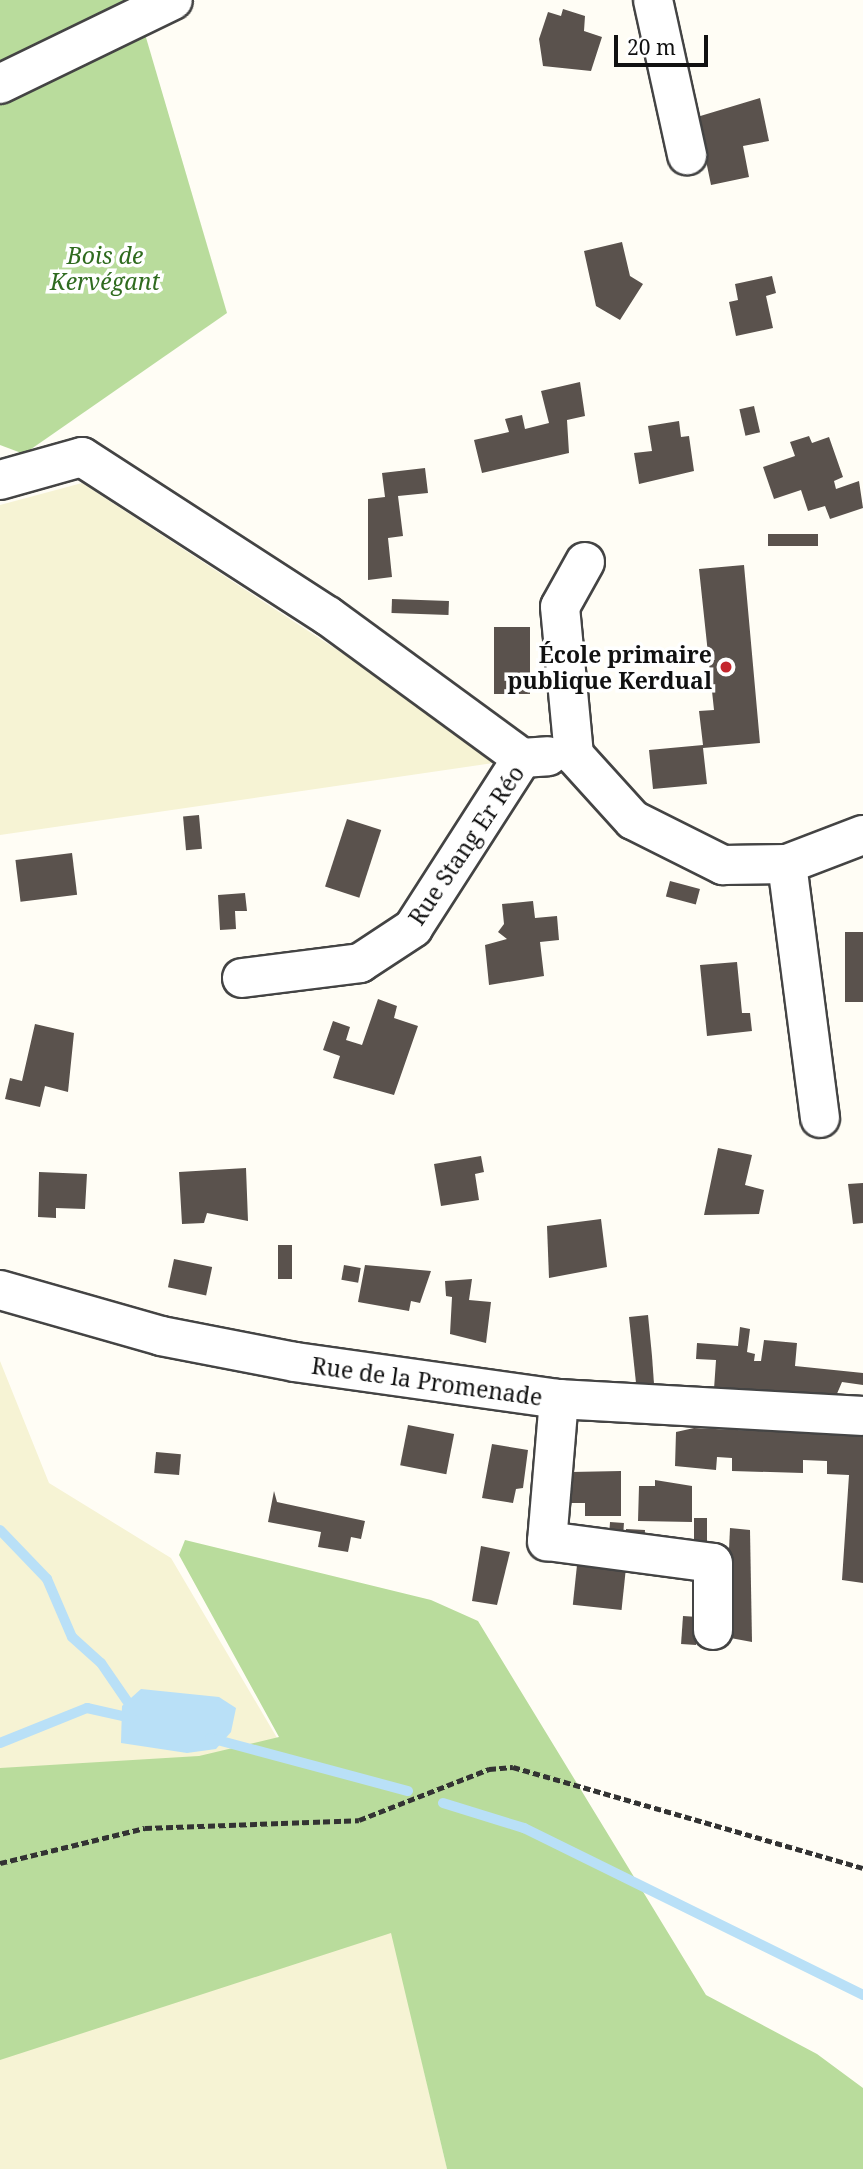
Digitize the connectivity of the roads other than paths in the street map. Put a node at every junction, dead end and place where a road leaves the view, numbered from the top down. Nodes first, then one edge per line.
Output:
1 (173, 0) edge
2 (653, 0) edge
3 (0, 84) edge
4 (687, 155) dead end
5 (0, 480) edge
6 (585, 562) dead end
7 (574, 755) junction
8 (522, 758) junction
9 (863, 835) edge
10 (787, 864) junction
11 (242, 978) dead end
12 (820, 1118) dead end
13 (0, 1290) edge
14 (559, 1399) junction
15 (863, 1416) edge
16 (713, 1630) dead end

1 - 3 street
2 - 4 street
5 - 8 street
6 - 7 street
7 - 8 street, Rue Stang Er Réo
7 - 10 street
8 - 11 street, Rue Stang Er Réo
9 - 10 street
10 - 12 street
13 - 14 street, Rue de la Promenade
14 - 15 street, Rue de la Promenade
14 - 16 street

